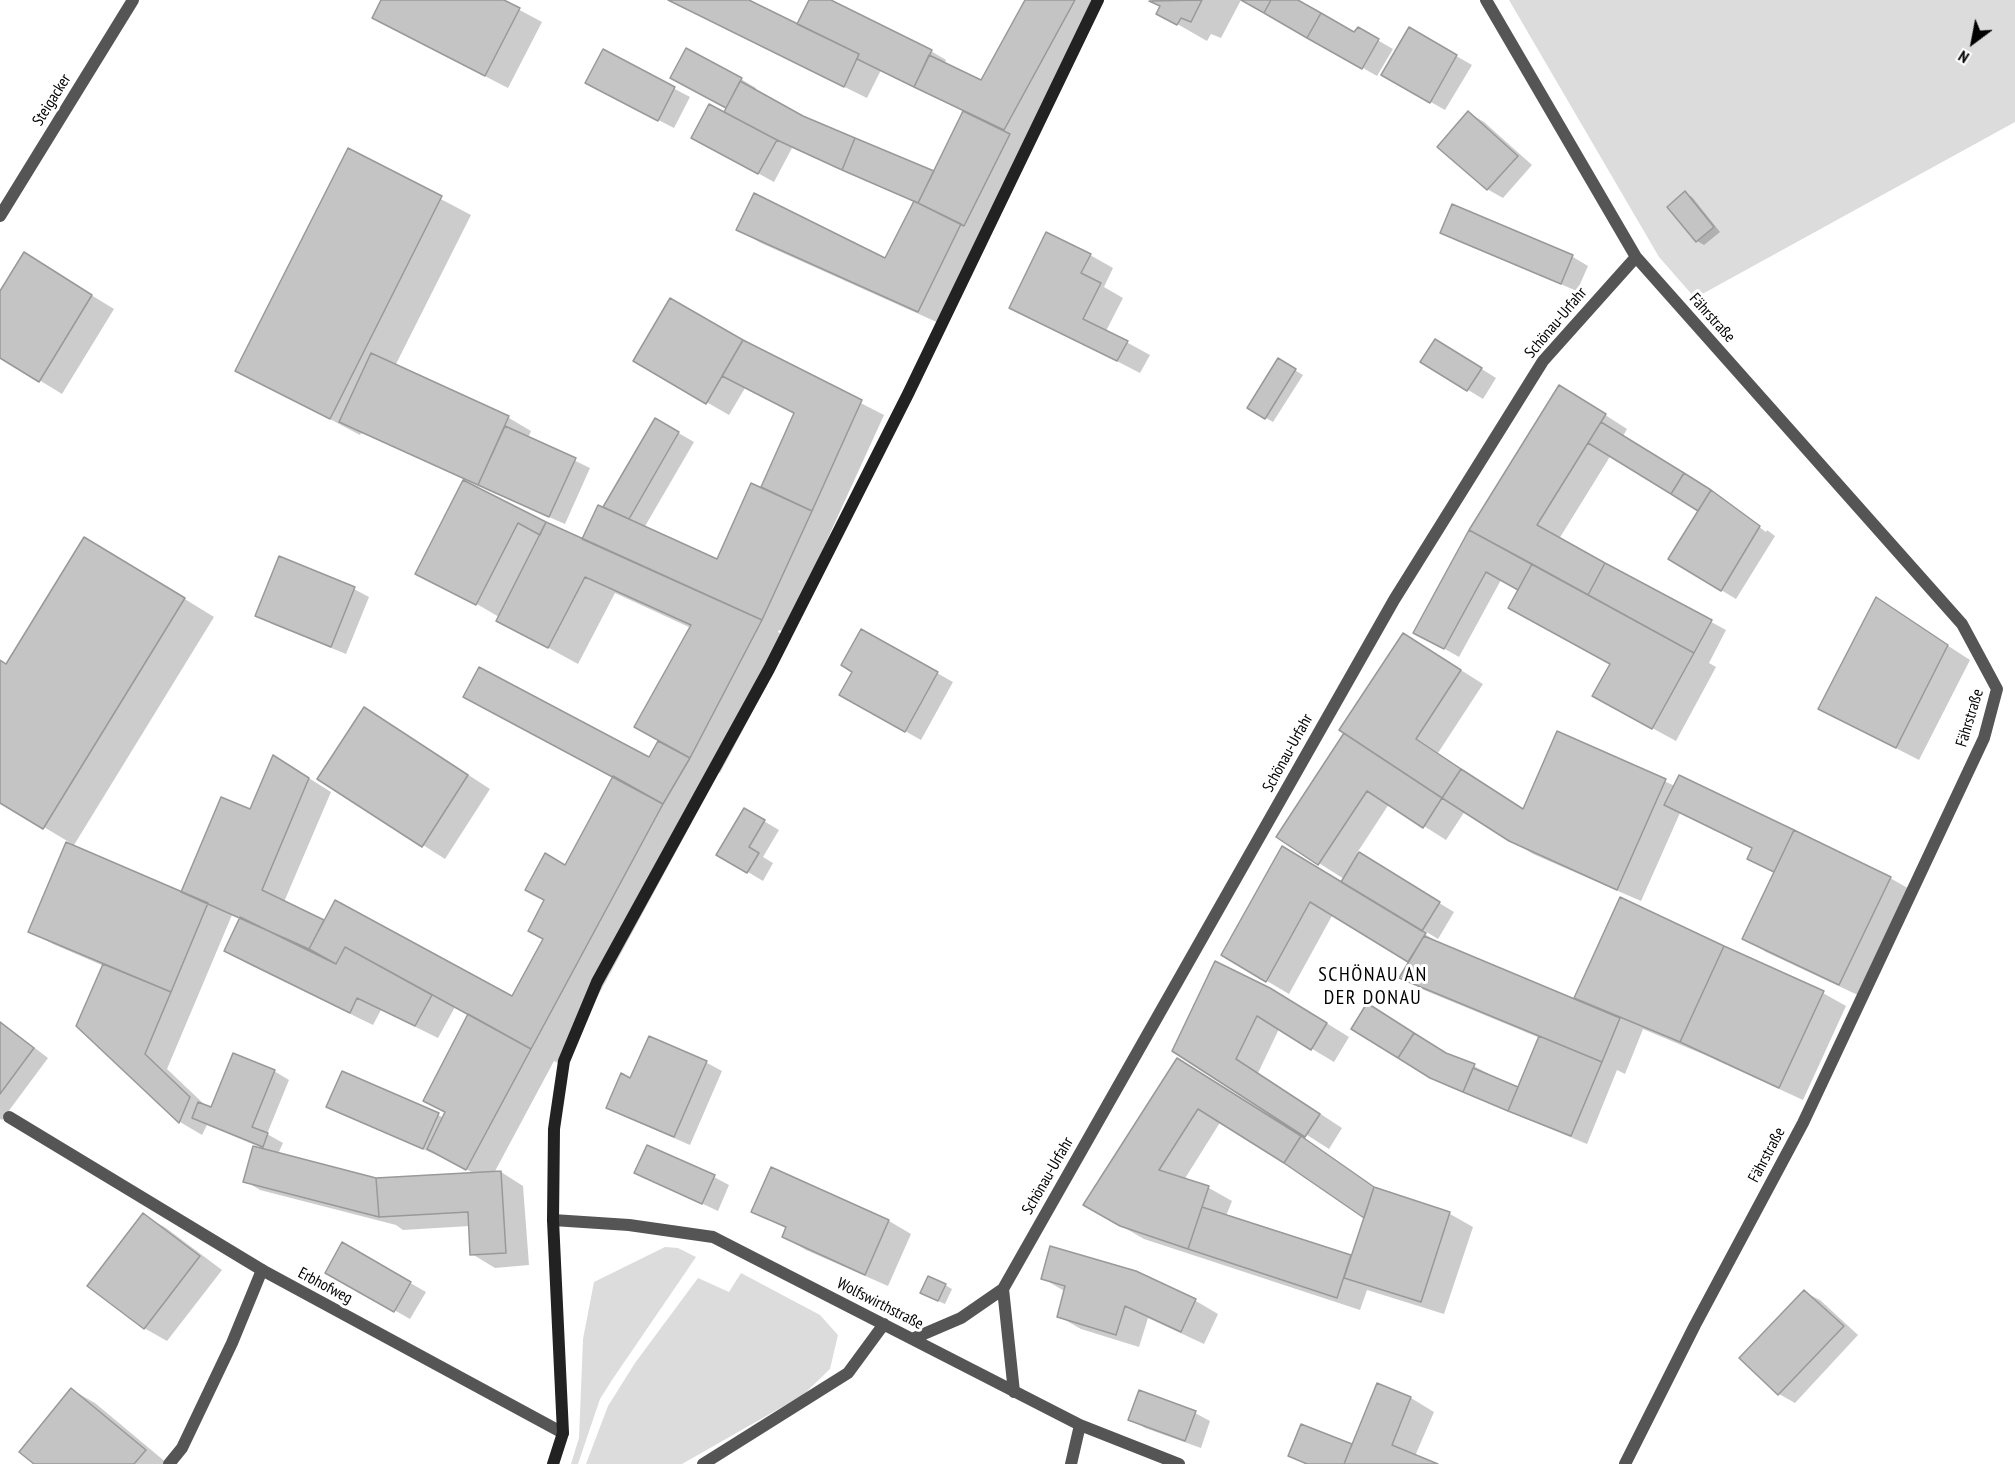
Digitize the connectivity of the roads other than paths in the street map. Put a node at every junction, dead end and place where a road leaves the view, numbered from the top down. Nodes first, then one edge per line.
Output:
1 (133, 0) edge
2 (1098, 0) edge
3 (1486, 0) edge
4 (0, 216) edge
5 (1636, 257) junction
6 (9, 1117) dead end
7 (553, 1220) junction
8 (262, 1270) junction
9 (1003, 1289) junction
10 (884, 1324) junction
11 (912, 1339) junction
12 (1014, 1392) junction
13 (1080, 1425) junction
14 (563, 1433) junction
15 (169, 1464) edge
16 (553, 1464) edge
17 (703, 1464) edge
18 (1071, 1464) edge
19 (1179, 1464) edge
20 (1625, 1464) edge

1 - 4 street, Steigacker
2 - 7 street
3 - 5 street, Fährstraße
5 - 9 street, Schönau-Urfahr
5 - 20 street, Fährstraße
6 - 8 street, Erbhofweg
7 - 10 street, Wolfswirthstraße
7 - 14 street
8 - 14 street, Erbhofweg
8 - 15 street
9 - 11 street, Schönau-Urfahr
9 - 12 street
10 - 11 street, Wolfswirthstraße
10 - 17 street
11 - 12 street, Wolfswirthstraße
12 - 13 street, Wolfswirthstraße
13 - 18 street
13 - 19 street, Wolfswirthstraße
14 - 16 street

